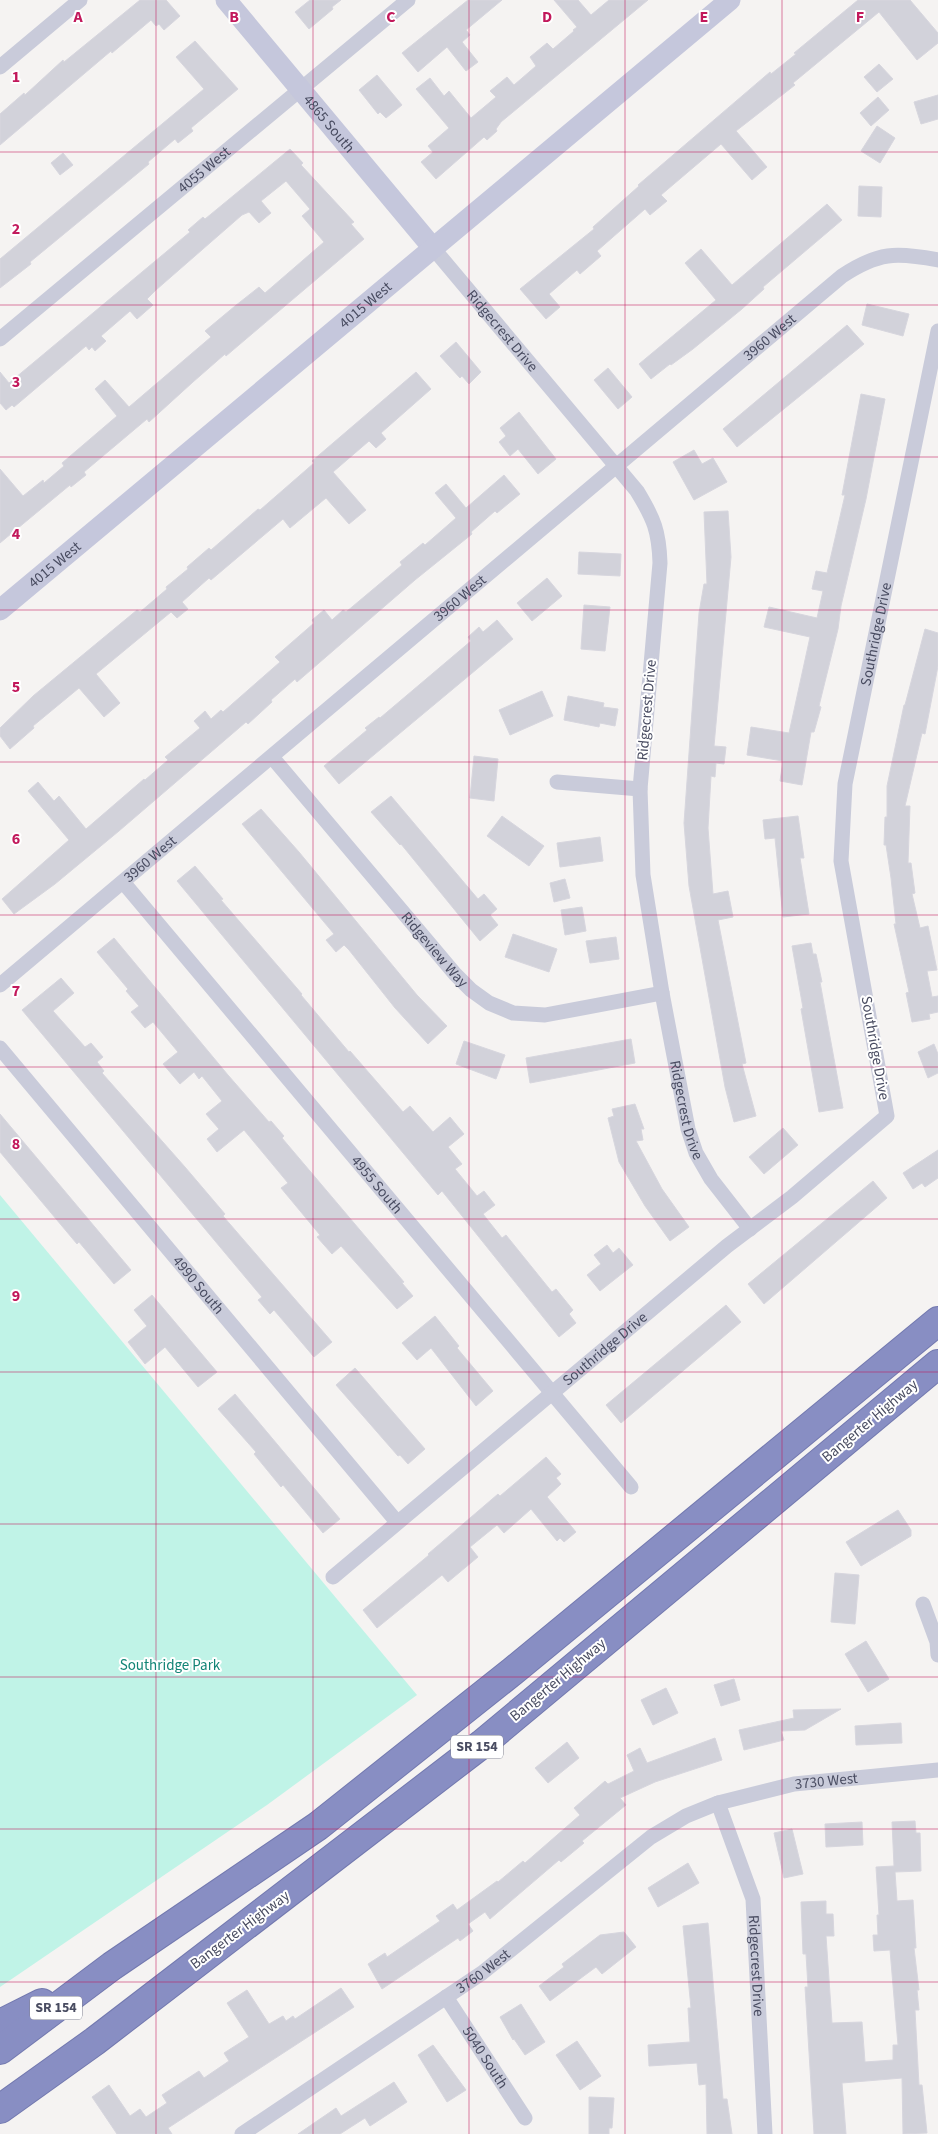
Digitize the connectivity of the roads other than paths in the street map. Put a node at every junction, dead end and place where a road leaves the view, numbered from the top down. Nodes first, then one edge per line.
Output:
1 (80, 0) edge
2 (226, 0) edge
3 (408, 0) edge
4 (730, 0) edge
5 (0, 67) edge
6 (301, 90) junction
7 (433, 248) junction
8 (938, 260) edge
9 (938, 331) edge
10 (0, 339) edge
11 (616, 467) junction
12 (0, 610) edge
13 (272, 757) junction
14 (557, 782) dead end
15 (640, 789) junction
16 (123, 882) junction
17 (0, 985) edge
18 (662, 993) junction
19 (0, 1048) edge
20 (750, 1229) junction
21 (938, 1321) edge
22 (938, 1364) edge
23 (552, 1393) junction
24 (631, 1487) dead end
25 (397, 1522) junction
26 (333, 1577) dead end
27 (923, 1604) dead end
28 (938, 1655) edge
29 (938, 1770) edge
30 (718, 1802) junction
31 (112, 1966) junction
32 (446, 1997) junction
33 (0, 2024) edge
34 (0, 2050) edge
35 (0, 2109) edge
36 (525, 2118) dead end
37 (244, 2134) edge
38 (765, 2134) edge

1 - 5 street
2 - 6 street, 4865 South
3 - 6 street, 4055 West
4 - 7 street, 4015 West
6 - 7 street, 4865 South
6 - 10 street, 4055 West
7 - 11 street, Ridgecrest Drive
7 - 12 street, 4015 West
8 - 11 street, 3960 West
9 - 20 street, Southridge Drive
11 - 13 street, 3960 West
11 - 15 street, Ridgecrest Drive
13 - 16 street, 3960 West
13 - 18 street, Ridgeview Way
14 - 15 street
15 - 18 street, Ridgecrest Drive
16 - 17 street, 3960 West
16 - 23 street, 4955 South
18 - 20 street, Ridgecrest Drive
19 - 25 street, 4990 South
20 - 23 street, Southridge Drive
21 - 31 highway, SR 154
22 - 35 highway, Bangerter Highway / SR 154
23 - 24 street, 4955 South
23 - 25 street, Southridge Drive
25 - 26 street, Southridge Drive
27 - 28 street
29 - 30 street, 3730 West
30 - 32 street, 3760 West
30 - 38 street, Ridgecrest Drive
31 - 33 highway
31 - 34 highway, SR 154
32 - 36 street, 5040 South
32 - 37 street, 3760 West

